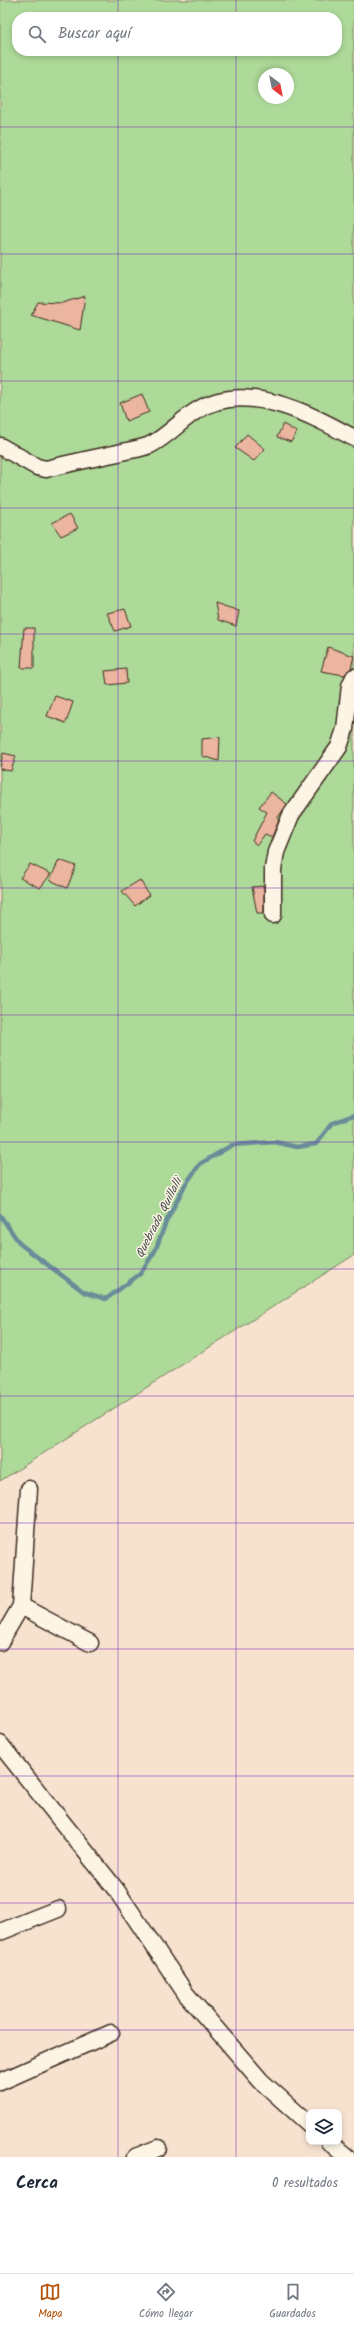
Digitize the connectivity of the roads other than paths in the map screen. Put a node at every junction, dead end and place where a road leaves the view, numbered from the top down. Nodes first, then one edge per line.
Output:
1 (354, 438) edge
2 (0, 446) edge
3 (354, 677) edge
4 (273, 916) dead end
5 (29, 1489) dead end
6 (21, 1606) junction
7 (0, 1642) edge
8 (90, 1643) dead end
9 (0, 1744) edge
10 (58, 1909) dead end
11 (0, 1932) edge
12 (111, 2033) dead end
13 (0, 2082) edge
14 (306, 2121) edge
15 (333, 2145) edge
16 (158, 2148) dead end
17 (135, 2157) edge
18 (347, 2157) edge

1 - 2 street
3 - 4 street
5 - 6 street
6 - 7 street
6 - 8 street
9 - 14 street
10 - 11 street
12 - 13 street
15 - 18 street
16 - 17 street

